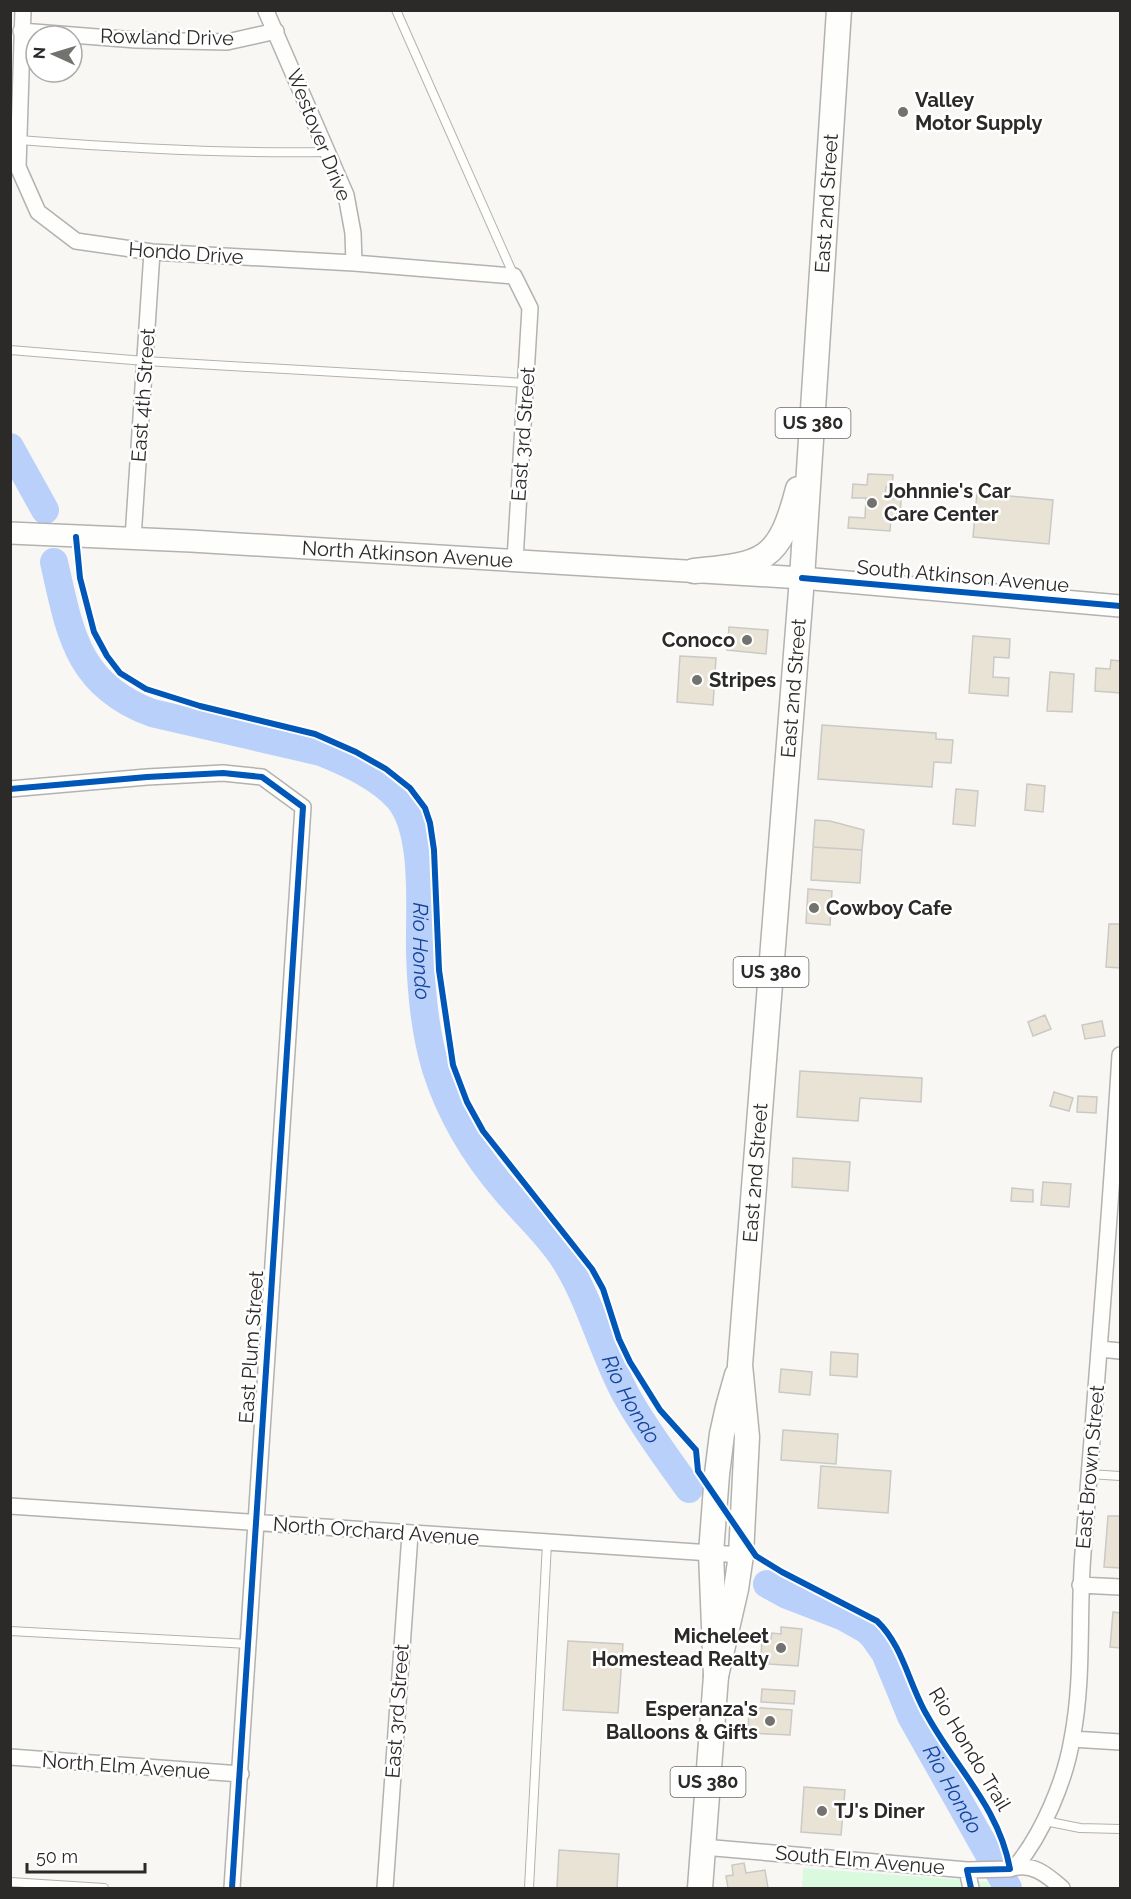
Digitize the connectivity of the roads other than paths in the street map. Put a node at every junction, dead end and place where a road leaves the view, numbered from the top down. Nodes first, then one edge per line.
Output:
1 (23, 10) edge
2 (266, 10) edge
3 (396, 10) edge
4 (839, 10) edge
5 (21, 31) junction
6 (276, 31) junction
7 (19, 140) junction
8 (328, 152) junction
9 (152, 252) junction
10 (354, 263) junction
11 (514, 276) junction
12 (10, 350) edge
13 (145, 361) junction
14 (526, 383) junction
15 (811, 441) junction
16 (10, 533) edge
17 (134, 538) junction
18 (515, 560) junction
19 (694, 571) junction
20 (802, 578) junction
21 (1120, 606) edge
22 (10, 789) edge
23 (1120, 1055) edge
24 (1119, 1091) edge
25 (1100, 1349) junction
26 (1120, 1351) edge
27 (740, 1365) junction
28 (1089, 1474) junction
29 (1120, 1476) edge
30 (10, 1506) edge
31 (256, 1523) junction
32 (410, 1534) junction
33 (547, 1543) junction
34 (711, 1553) junction
35 (741, 1556) junction
36 (1080, 1585) junction
37 (1120, 1587) edge
38 (10, 1631) edge
39 (249, 1644) junction
40 (716, 1676) junction
41 (1072, 1739) junction
42 (1120, 1742) edge
43 (10, 1757) edge
44 (241, 1774) junction
45 (1043, 1820) junction
46 (1120, 1829) edge
47 (703, 1847) junction
48 (1013, 1867) junction
49 (974, 1870) junction
50 (10, 1882) edge
51 (105, 1888) edge
52 (232, 1888) edge
53 (385, 1888) edge
54 (529, 1888) edge
55 (700, 1888) edge
56 (971, 1888) edge
57 (1062, 1888) edge

1 - 5 street, Hondo Drive
2 - 6 street, Westover Drive
3 - 11 lane
4 - 15 main road, East 2nd Street / US 380
5 - 6 street, Rowland Drive
5 - 7 street, Hondo Drive
6 - 8 street, Westover Drive
7 - 8 lane
7 - 9 street, Hondo Drive
8 - 10 street, Westover Drive
9 - 10 street, Hondo Drive
9 - 13 street, East 4th Street
10 - 11 street, Hondo Drive
11 - 14 street, East 3rd Street
12 - 13 lane
13 - 14 lane
13 - 17 street, East 4th Street
14 - 18 street, East 3rd Street
15 - 19 main road
15 - 20 main road, East 2nd Street / US 380
16 - 17 main road, North Atkinson Avenue
17 - 18 main road, North Atkinson Avenue
18 - 19 main road, North Atkinson Avenue
19 - 20 main road, North Atkinson Avenue
20 - 21 main road, South Atkinson Avenue
20 - 27 main road, East 2nd Street / US 380
22 - 31 street, East Plum Street
23 - 24 street, East Brown Street
24 - 25 street, East Brown Street
25 - 26 street
25 - 28 street, East Brown Street
27 - 34 main road, East 2nd Street / US 380
27 - 35 main road, East 2nd Street / US 380
28 - 29 lane
28 - 36 street, East Brown Street
30 - 31 street, North Orchard Avenue
31 - 32 street, North Orchard Avenue
31 - 39 street, East Plum Street
32 - 33 street, North Orchard Avenue
32 - 53 street, East 3rd Street
33 - 34 street, North Orchard Avenue
33 - 54 lane
34 - 35 street, North Orchard Avenue
34 - 40 main road, East 2nd Street / US 380
35 - 40 main road, East 2nd Street / US 380
36 - 37 street
36 - 41 street, East Brown Street
38 - 39 lane
39 - 44 street, East Plum Street
40 - 47 main road, East 2nd Street / US 380
41 - 42 street
41 - 45 street, East Brown Street
43 - 44 street, North Elm Avenue
44 - 52 street, East Plum Street
45 - 46 lane
45 - 48 street, East Brown Street
47 - 49 street, South Elm Avenue
47 - 55 main road, East 2nd Street / US 380
48 - 49 street, South Elm Avenue
48 - 57 street, South Elm Avenue
49 - 56 street
50 - 51 lane

